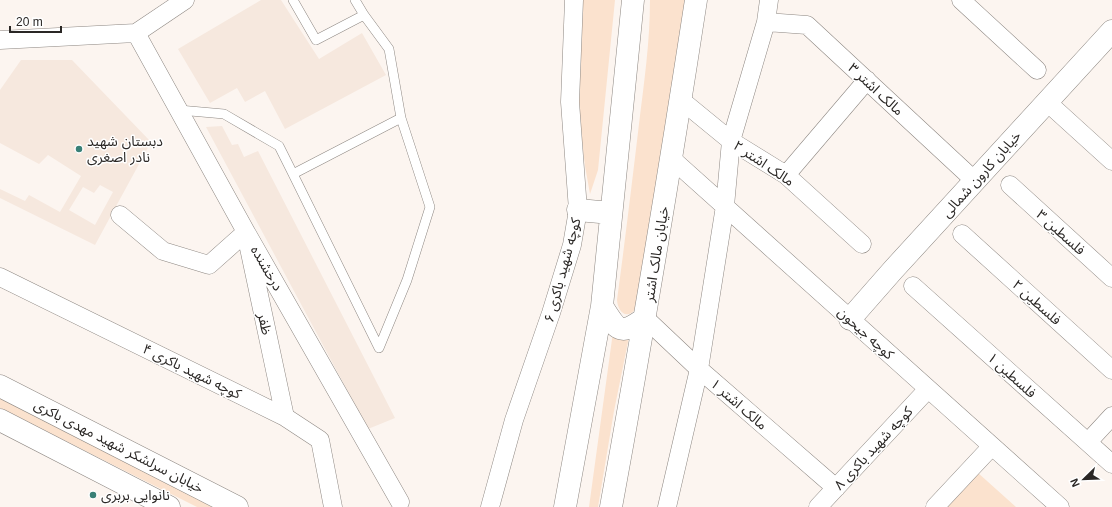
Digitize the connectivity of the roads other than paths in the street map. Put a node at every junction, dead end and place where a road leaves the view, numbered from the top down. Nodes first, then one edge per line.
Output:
1 (293, 0) edge
2 (355, 0) edge
3 (574, 0) edge
4 (633, 0) edge
5 (696, 0) edge
6 (769, 0) edge
7 (961, 0) edge
8 (177, 2) edge
9 (364, 15) junction
10 (766, 22) junction
11 (136, 33) junction
12 (1, 41) edge
13 (1109, 41) edge
14 (1037, 70) dead end
15 (867, 80) junction
16 (681, 100) junction
17 (1047, 102) junction
18 (178, 110) junction
19 (401, 118) junction
20 (731, 141) junction
21 (672, 159) junction
22 (1112, 161) edge
23 (293, 174) junction
24 (786, 175) junction
25 (975, 181) junction
26 (1010, 186) dead end
27 (725, 206) junction
28 (578, 210) junction
29 (611, 213) junction
30 (120, 215) dead end
31 (246, 232) junction
32 (962, 234) dead end
33 (862, 244) dead end
34 (0, 276) edge
35 (1112, 278) edge
36 (913, 286) dead end
37 (602, 306) junction
38 (646, 318) junction
39 (850, 319) junction
40 (699, 369) junction
41 (1112, 370) edge
42 (0, 386) edge
43 (928, 389) junction
44 (1112, 416) edge
45 (285, 417) junction
46 (0, 420) edge
47 (1088, 442) junction
48 (992, 446) junction
49 (1112, 464) edge
50 (836, 488) junction
51 (400, 502) dead end
52 (820, 506) edge
53 (169, 507) edge
54 (237, 507) edge
55 (334, 507) edge
56 (490, 507) edge
57 (565, 507) edge
58 (611, 507) edge
59 (667, 507) edge
60 (935, 507) edge
61 (1060, 507) edge

1 - 9 lane
2 - 9 lane
3 - 28 street, کوچه شهید باکری ۶
4 - 29 main road
5 - 16 main road, خیابان مالک اشتر
6 - 10 street
7 - 14 street
8 - 11 street
9 - 19 lane
10 - 15 street, مالک اشتر ۳
10 - 20 street
11 - 12 street
11 - 18 street, درخشنده
13 - 17 main road, خیابان کارون شمالی
15 - 24 street
15 - 25 street, مالک اشتر ۳
16 - 20 street, مالک اشتر ۲
16 - 21 main road, خیابان مالک اشتر
17 - 22 street
17 - 25 main road, خیابان کارون شمالی
18 - 23 lane
18 - 31 street, درخشنده
19 - 23 lane
19 - 23 lane
20 - 24 street, مالک اشتر ۲
20 - 27 street
21 - 27 street, کوچه جیحون
21 - 38 main road, خیابان مالک اشتر
24 - 33 street, مالک اشتر ۲
25 - 39 main road, خیابان کارون شمالی
26 - 35 street, فلسطین ۳
27 - 39 street, کوچه جیحون
27 - 40 street
28 - 29 main road
28 - 56 street, کوچه شهید باکری ۶
29 - 37 main road
30 - 31 street
31 - 45 street, ظفر
31 - 51 street, درخشنده
32 - 41 street, فلسطین ۲
34 - 45 street, کوچه شهید باکری ۴
36 - 47 street, فلسطین ۱
37 - 38 main road
37 - 57 main road
38 - 40 street, مالک اشتر ۱
38 - 58 main road, خیابان مالک اشتر
39 - 43 street, کوچه جیحون
40 - 50 street, مالک اشتر ۱
40 - 59 street
42 - 54 main road, خیابان سرلشکر شهید مهدی باکری
43 - 48 street, کوچه جیحون
43 - 50 street, کوچه شهید باکری ۸
44 - 47 street
45 - 55 street, کوچه شهید باکری ۴
46 - 53 main road
47 - 49 street, فلسطین ۱
48 - 60 street
48 - 61 street, کوچه جیحون
50 - 52 street, کوچه شهید باکری ۸

